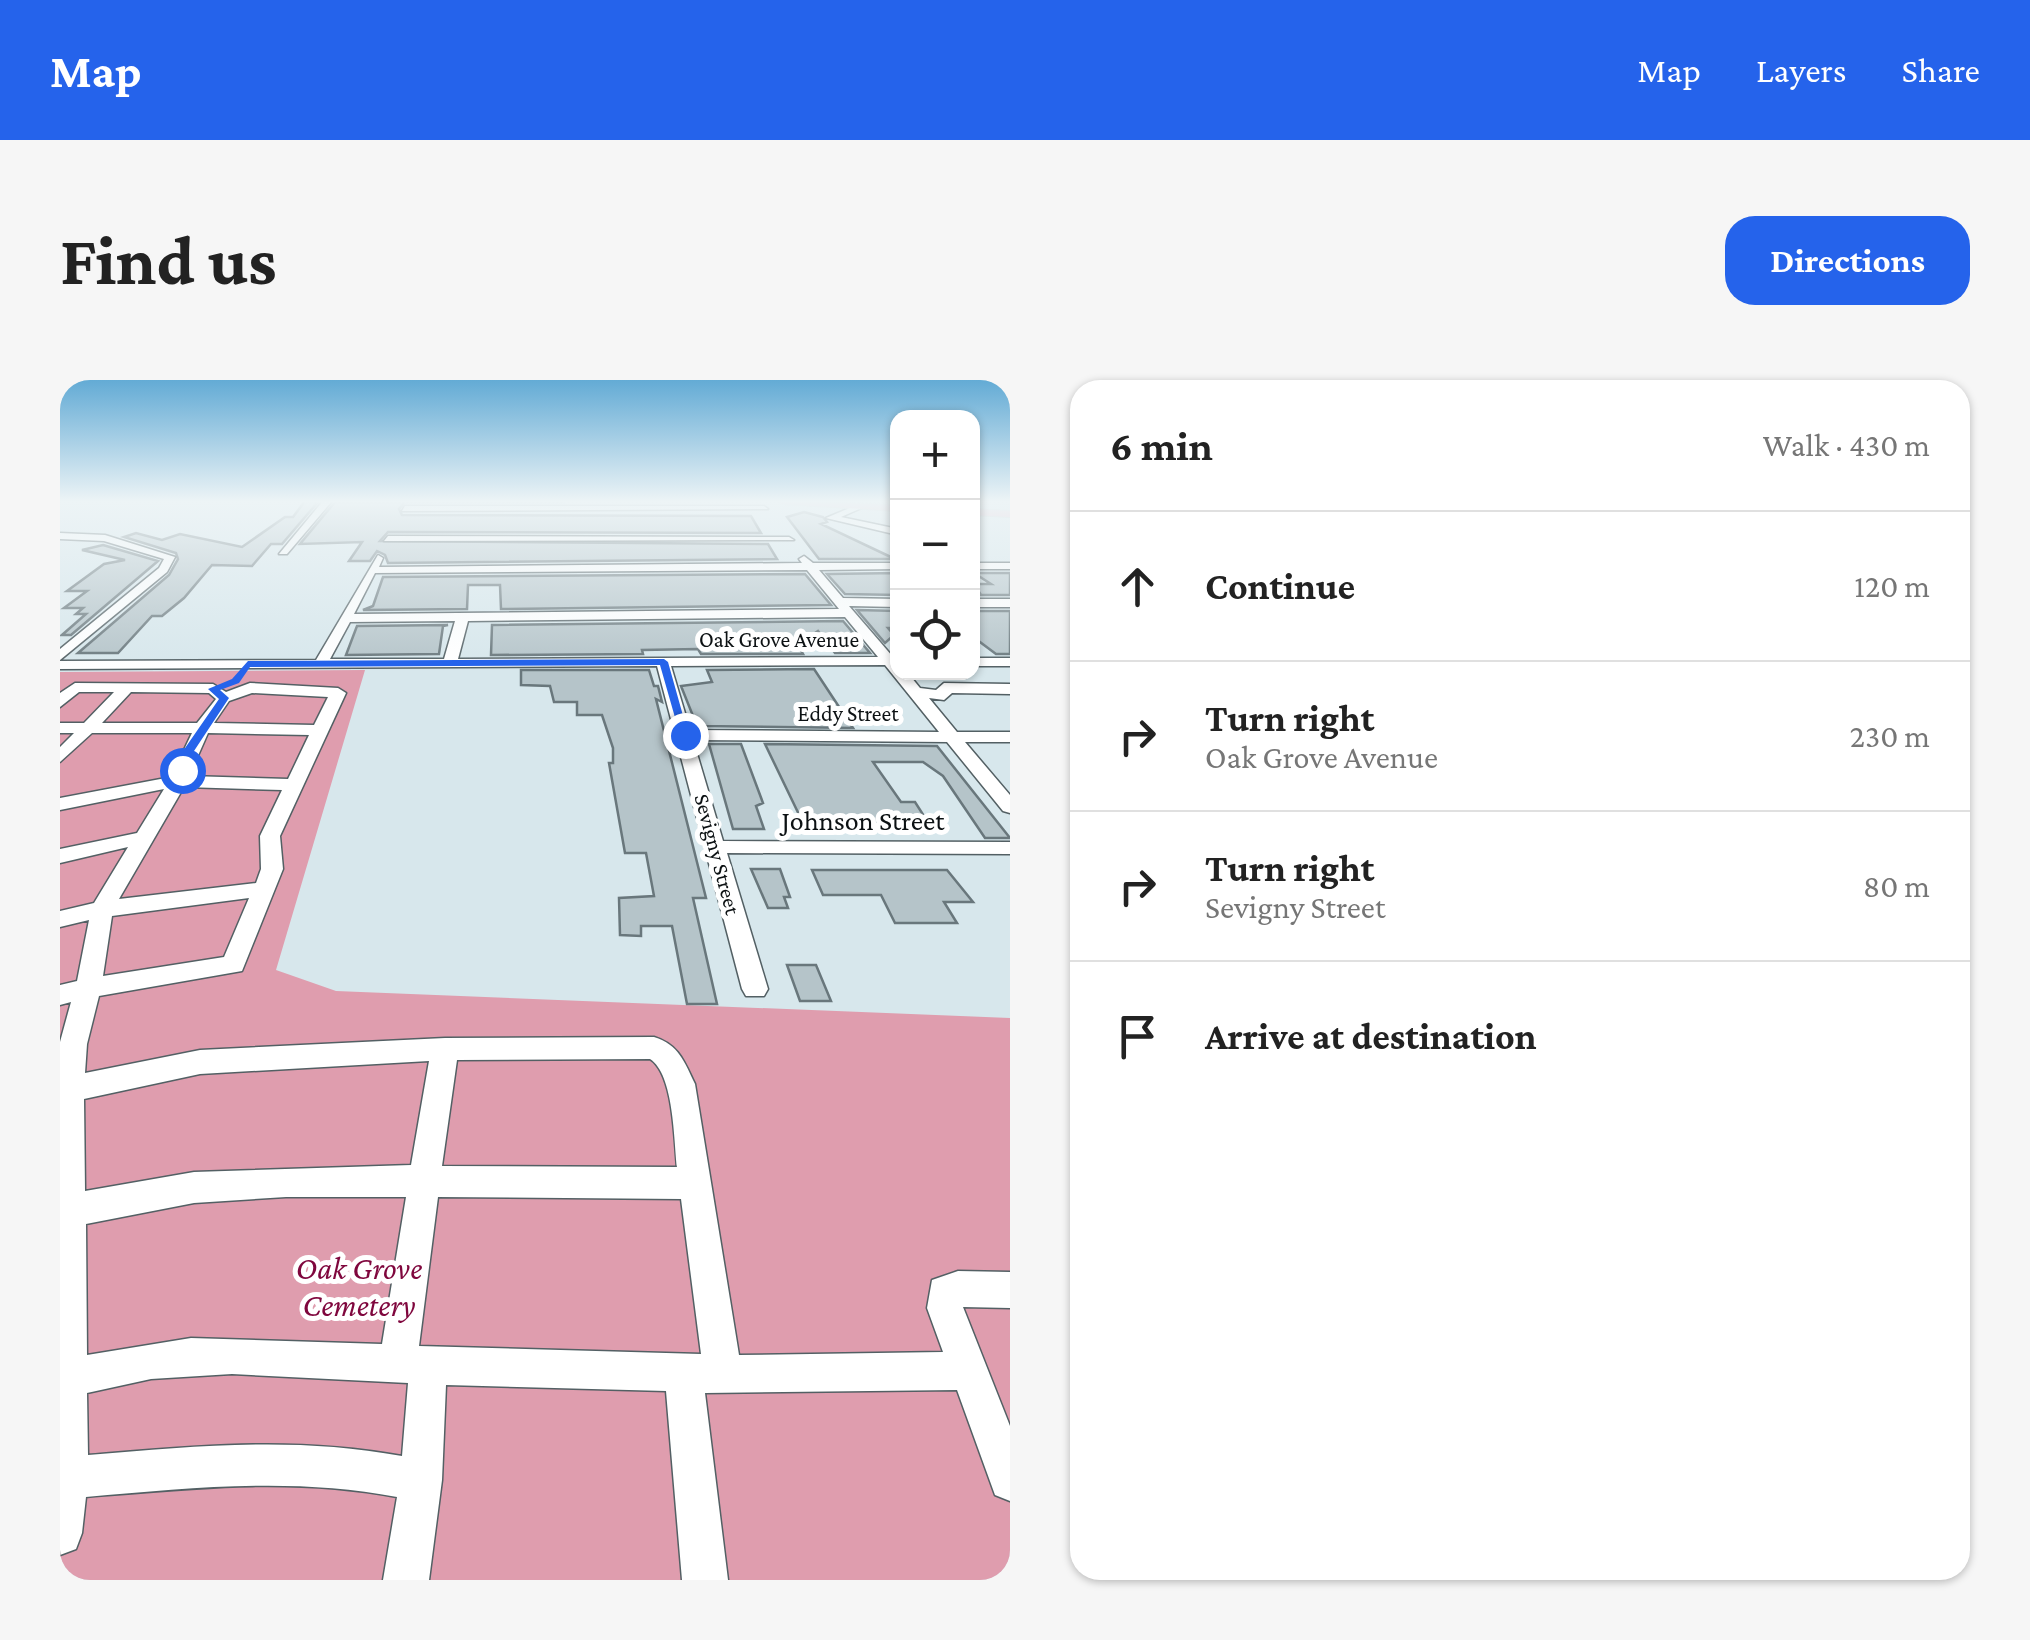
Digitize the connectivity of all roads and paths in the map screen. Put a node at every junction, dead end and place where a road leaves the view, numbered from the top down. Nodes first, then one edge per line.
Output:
1 (167, 557) edge
2 (379, 557) edge
3 (803, 557) edge
4 (890, 566) edge
5 (980, 566) edge
6 (1010, 566) edge
7 (811, 568) junction
8 (372, 570) junction
9 (980, 603) edge
10 (890, 604) edge
11 (1010, 604) edge
12 (846, 608) junction
13 (463, 616) junction
14 (346, 618) junction
15 (980, 650) edge
16 (60, 656) edge
17 (890, 659) edge
18 (664, 662) junction
19 (980, 662) edge
20 (993, 662) junction
21 (1010, 662) edge
22 (450, 663) junction
23 (60, 664) edge
24 (248, 664) junction
25 (321, 664) junction
26 (890, 666) edge
27 (907, 680) edge
28 (243, 685) junction
29 (68, 687) edge
30 (128, 687) junction
31 (1010, 689) edge
32 (916, 692) junction
33 (218, 694) junction
34 (944, 694) junction
35 (60, 702) edge
36 (962, 710) dead end
37 (60, 728) edge
38 (88, 728) junction
39 (202, 728) junction
40 (320, 730) junction
41 (685, 735) junction
42 (951, 736) junction
43 (1010, 737) edge
44 (60, 757) edge
45 (178, 781) junction
46 (294, 785) junction
47 (60, 804) edge
48 (1010, 806) edge
49 (147, 838) junction
50 (716, 848) junction
51 (1010, 848) edge
52 (60, 856) edge
53 (265, 889) junction
54 (102, 909) junction
55 (60, 919) edge
56 (88, 988) junction
57 (756, 989) dead end
58 (60, 995) edge
59 (445, 1048) junction
60 (65, 1090) edge
61 (424, 1181) junction
62 (695, 1183) junction
63 (65, 1214) edge
64 (1010, 1290) edge
65 (413, 1366) junction
66 (970, 1371) junction
67 (704, 1374) junction
68 (69, 1379) junction
69 (63, 1476) edge
70 (421, 1480) junction
71 (1010, 1480) edge
72 (60, 1533) edge
73 (406, 1580) edge
74 (705, 1580) edge

1 - 16 street
2 - 8 street
3 - 7 street
4 - 7 street
5 - 6 street
7 - 8 street
7 - 12 street
8 - 14 street
9 - 11 street
10 - 12 street
12 - 13 street
12 - 17 street
13 - 14 street
13 - 22 street
14 - 25 street
15 - 20 street
18 - 22 street, Oak Grove Avenue
18 - 26 street, Oak Grove Avenue
18 - 41 street, Sevigny Street
19 - 20 street
20 - 21 street
22 - 25 street, Oak Grove Avenue
23 - 24 street, Oak Grove Avenue
24 - 25 street, Oak Grove Avenue
24 - 28 street
27 - 32 street
28 - 33 street
28 - 40 street
29 - 30 street
29 - 35 street
30 - 33 street
30 - 38 street
31 - 34 street
32 - 34 street
32 - 42 street
33 - 39 street
34 - 36 street
37 - 38 street
38 - 39 street
38 - 44 street
39 - 40 street
39 - 45 street
40 - 46 street
41 - 42 street, Eddy Street
41 - 50 street, Sevigny Street
42 - 43 street, Eddy Street
42 - 48 street
45 - 46 street
45 - 47 street
45 - 49 street
46 - 53 street
49 - 52 street
49 - 54 street
50 - 51 street, Johnson Street
50 - 57 street, Sevigny Street
53 - 54 street
53 - 56 street
54 - 55 street
54 - 56 street
56 - 58 street
56 - 60 street
59 - 60 street
59 - 61 street
59 - 62 street
60 - 63 street
61 - 62 street
61 - 63 street
61 - 65 street
62 - 67 street
63 - 68 street
64 - 66 street
65 - 67 street
65 - 68 street
65 - 70 street
66 - 67 street
66 - 71 street
67 - 74 street
68 - 69 street
69 - 70 street
69 - 72 street
70 - 73 street

